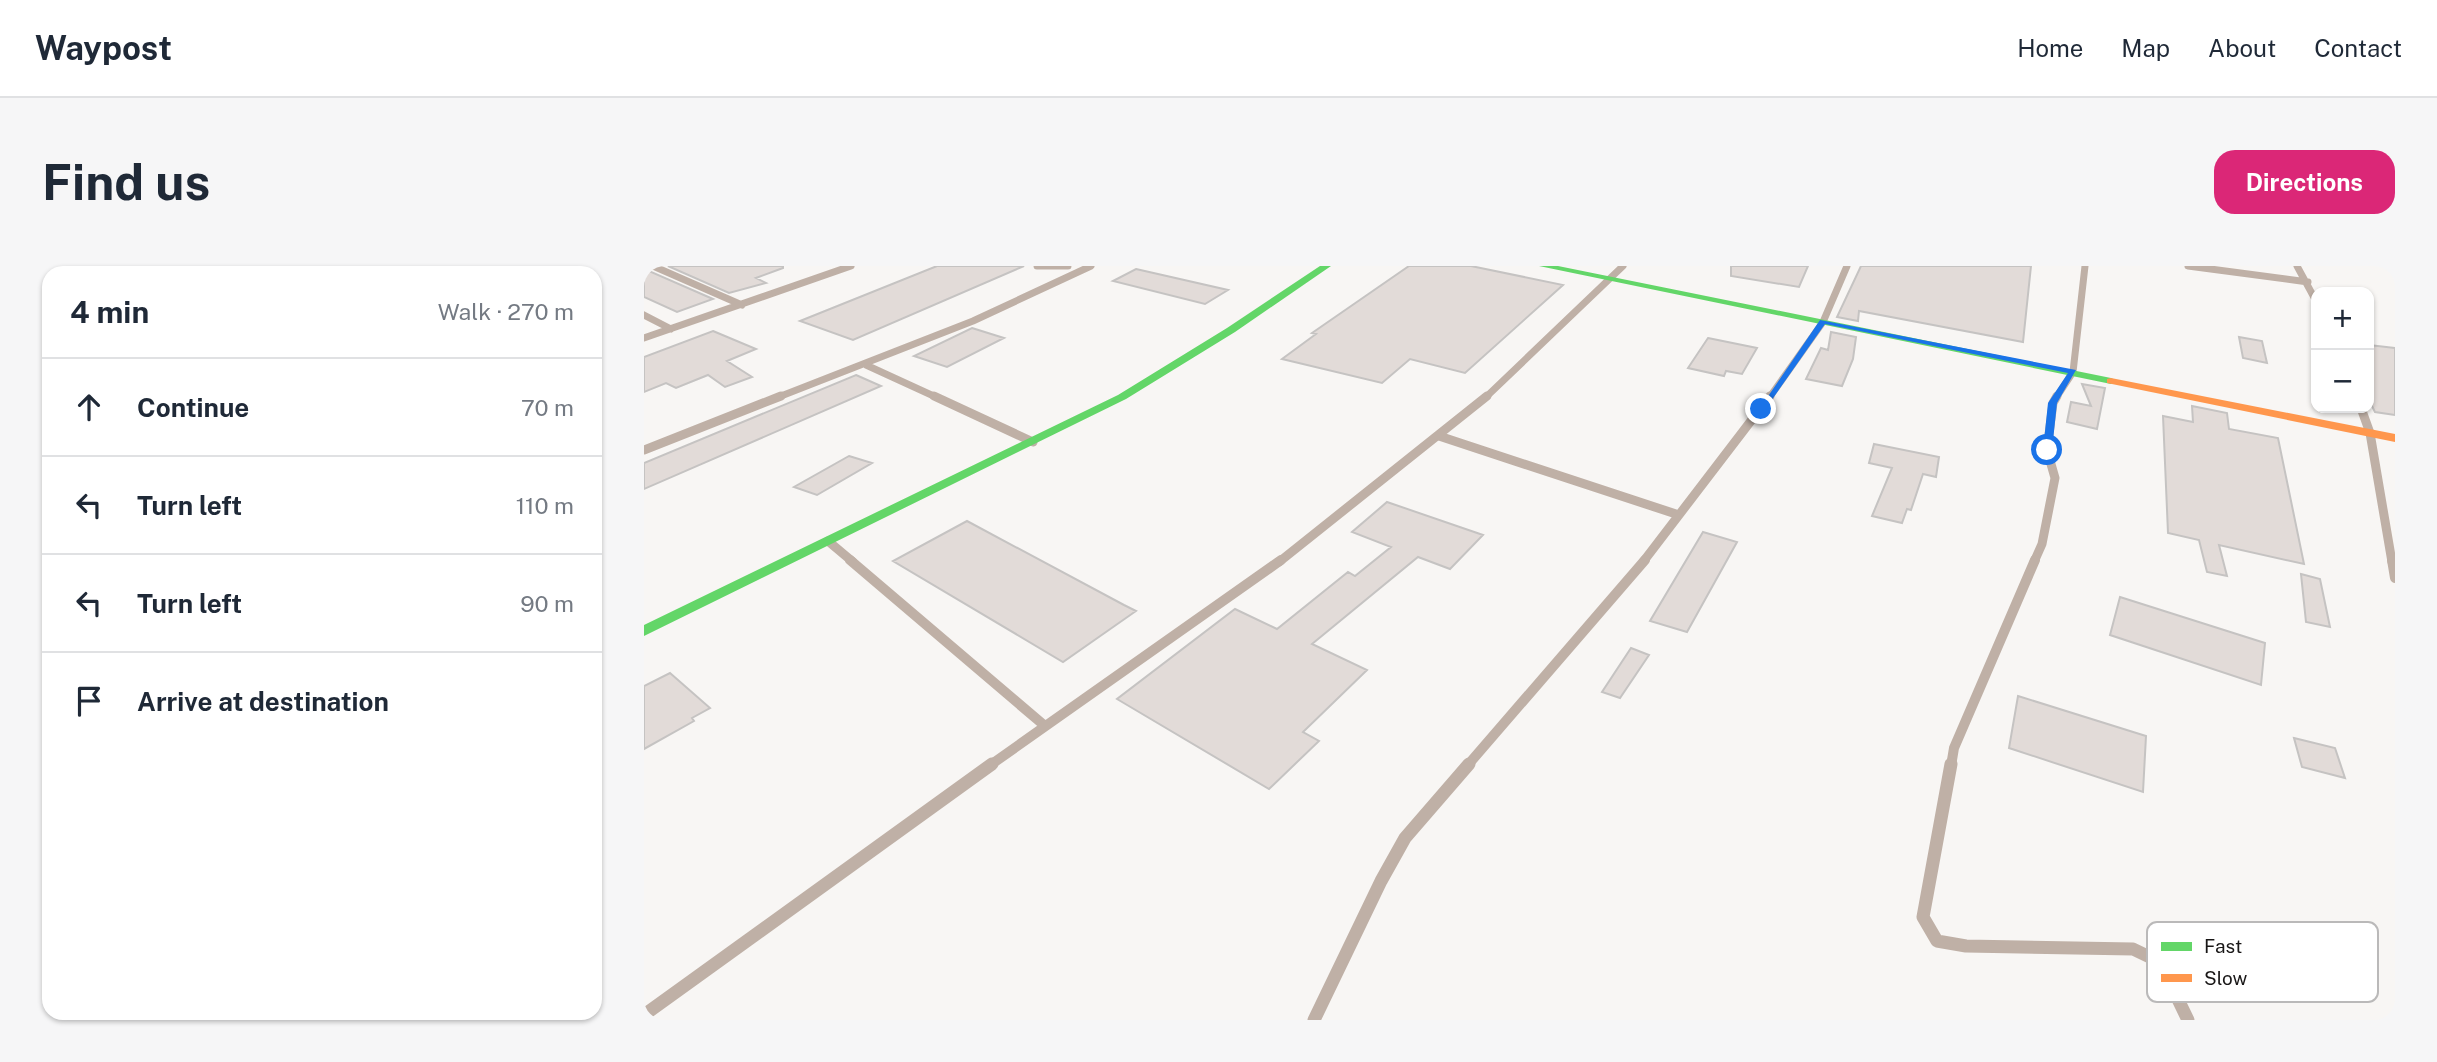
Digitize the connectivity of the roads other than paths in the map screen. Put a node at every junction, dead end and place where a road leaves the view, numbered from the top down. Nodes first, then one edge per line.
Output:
1 (653, 266) edge
2 (851, 266) edge
3 (1037, 266) edge
4 (1068, 266) edge
5 (1091, 266) edge
6 (1326, 266) edge
7 (1544, 266) edge
8 (1623, 266) edge
9 (1847, 266) edge
10 (2085, 266) edge
11 (2188, 266) edge
12 (2297, 266) edge
13 (1611, 280) junction
14 (2308, 282) junction
15 (2311, 289) edge
16 (742, 305) junction
17 (644, 315) edge
18 (1823, 322) junction
19 (670, 329) junction
20 (644, 338) edge
21 (866, 365) junction
22 (2073, 372) junction
23 (2363, 413) edge
24 (2370, 433) junction
25 (1438, 436) junction
26 (2395, 438) edge
27 (1033, 442) junction
28 (644, 450) edge
29 (1679, 515) junction
30 (828, 541) junction
31 (2395, 578) edge
32 (644, 631) edge
33 (1045, 726) junction
34 (2147, 956) edge
35 (2179, 1002) edge
36 (644, 1015) edge
37 (1314, 1020) edge
38 (2188, 1020) edge

1 - 16 lane
2 - 16 lane
3 - 4 lane
5 - 21 lane
6 - 27 street
7 - 13 street
8 - 13 lane
9 - 18 lane
10 - 22 lane
11 - 14 lane
12 - 14 lane
13 - 18 street
13 - 25 lane
14 - 15 lane
16 - 19 lane
17 - 19 lane
18 - 22 street
18 - 29 lane
19 - 20 lane
21 - 27 lane
21 - 28 lane
22 - 24 street
22 - 34 lane
23 - 24 lane
24 - 26 street
24 - 31 lane
25 - 29 lane
25 - 33 lane
27 - 30 street
29 - 37 lane
30 - 32 street
30 - 33 lane
33 - 36 lane
35 - 38 lane

